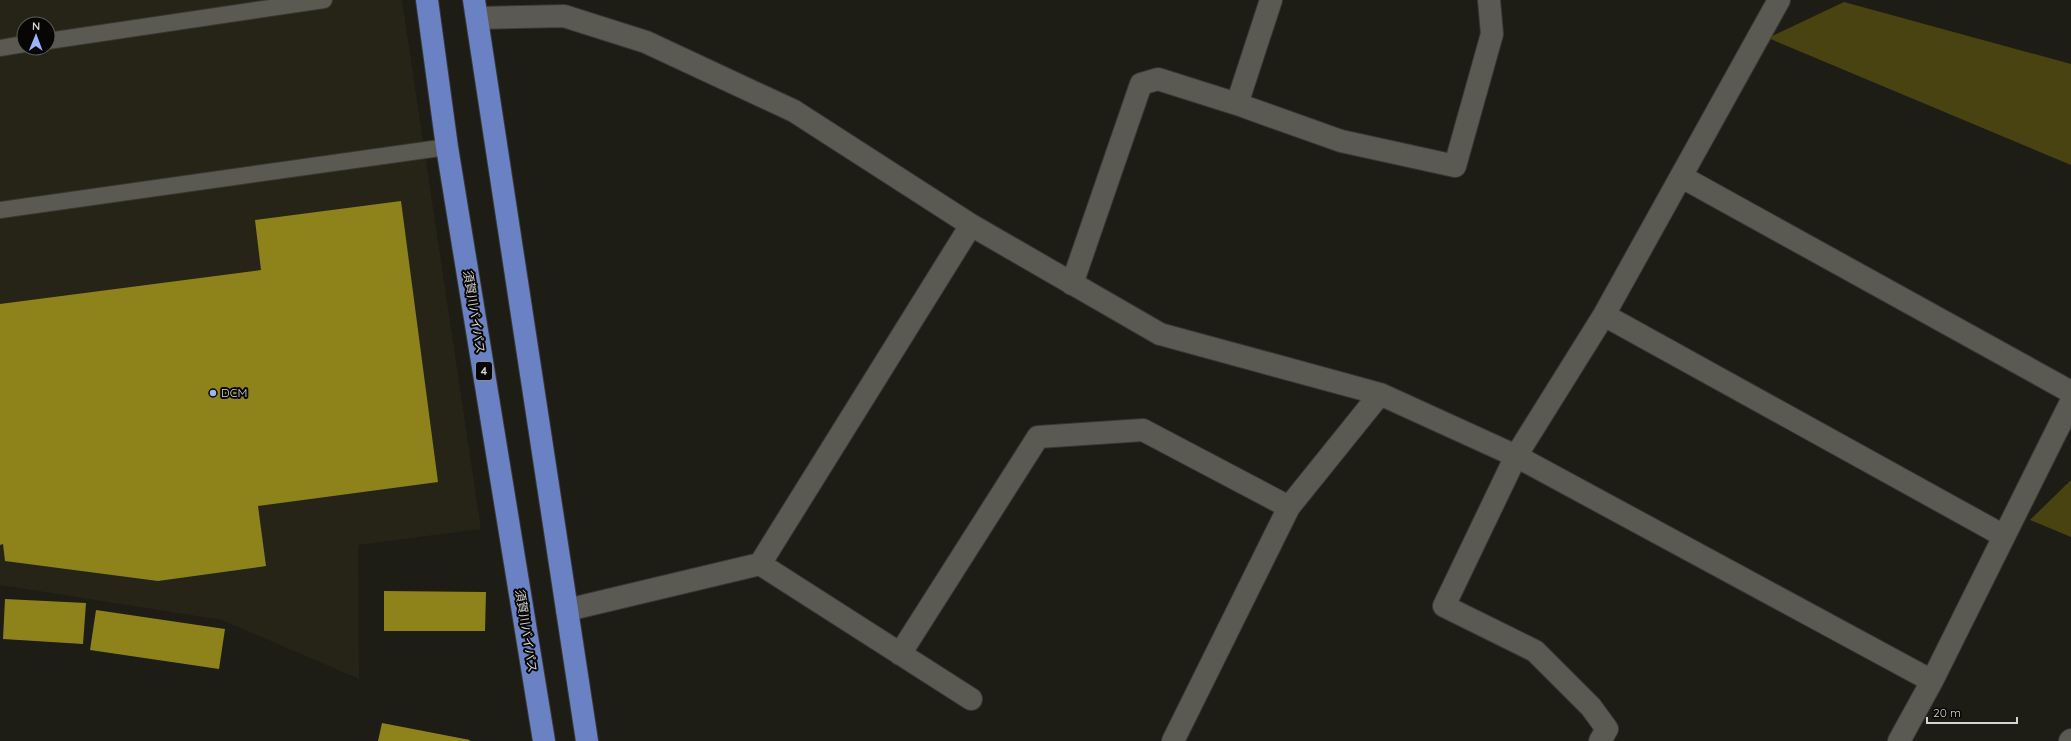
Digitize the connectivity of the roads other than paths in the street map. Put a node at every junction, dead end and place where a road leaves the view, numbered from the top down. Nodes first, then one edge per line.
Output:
1 (324, 0) edge
2 (427, 0) edge
3 (1272, 0) edge
4 (1489, 0) edge
5 (1779, 0) edge
6 (475, 9) edge
7 (56, 39) edge
8 (16, 45) edge
9 (0, 48) edge
10 (1237, 104) junction
11 (447, 147) junction
12 (1682, 177) junction
13 (0, 210) edge
14 (970, 225) junction
15 (1072, 284) junction
16 (1604, 315) junction
17 (2071, 392) edge
18 (1380, 394) junction
19 (2071, 402) edge
20 (1516, 456) junction
21 (1289, 507) junction
22 (2004, 536) junction
23 (760, 564) junction
24 (567, 610) junction
25 (900, 654) junction
26 (1932, 681) junction
27 (971, 699) dead end
28 (544, 741) edge
29 (586, 741) edge
30 (1173, 741) edge
31 (1600, 741) edge
32 (1899, 741) edge

1 - 7 lane
2 - 11 highway, 須賀川バイパス / 4
3 - 10 street
4 - 10 street
5 - 12 street
6 - 14 street
6 - 24 highway
8 - 9 lane
10 - 15 street
11 - 13 lane
11 - 28 highway, 須賀川バイパス / 4
12 - 16 street
12 - 17 street
14 - 15 street
14 - 23 street
15 - 18 street
16 - 20 street
16 - 22 street
18 - 20 street
18 - 21 street
19 - 22 street
20 - 26 street
20 - 31 street
21 - 25 street
21 - 30 street
22 - 26 street
23 - 24 street
23 - 25 street
24 - 29 highway
25 - 27 street
26 - 32 street

